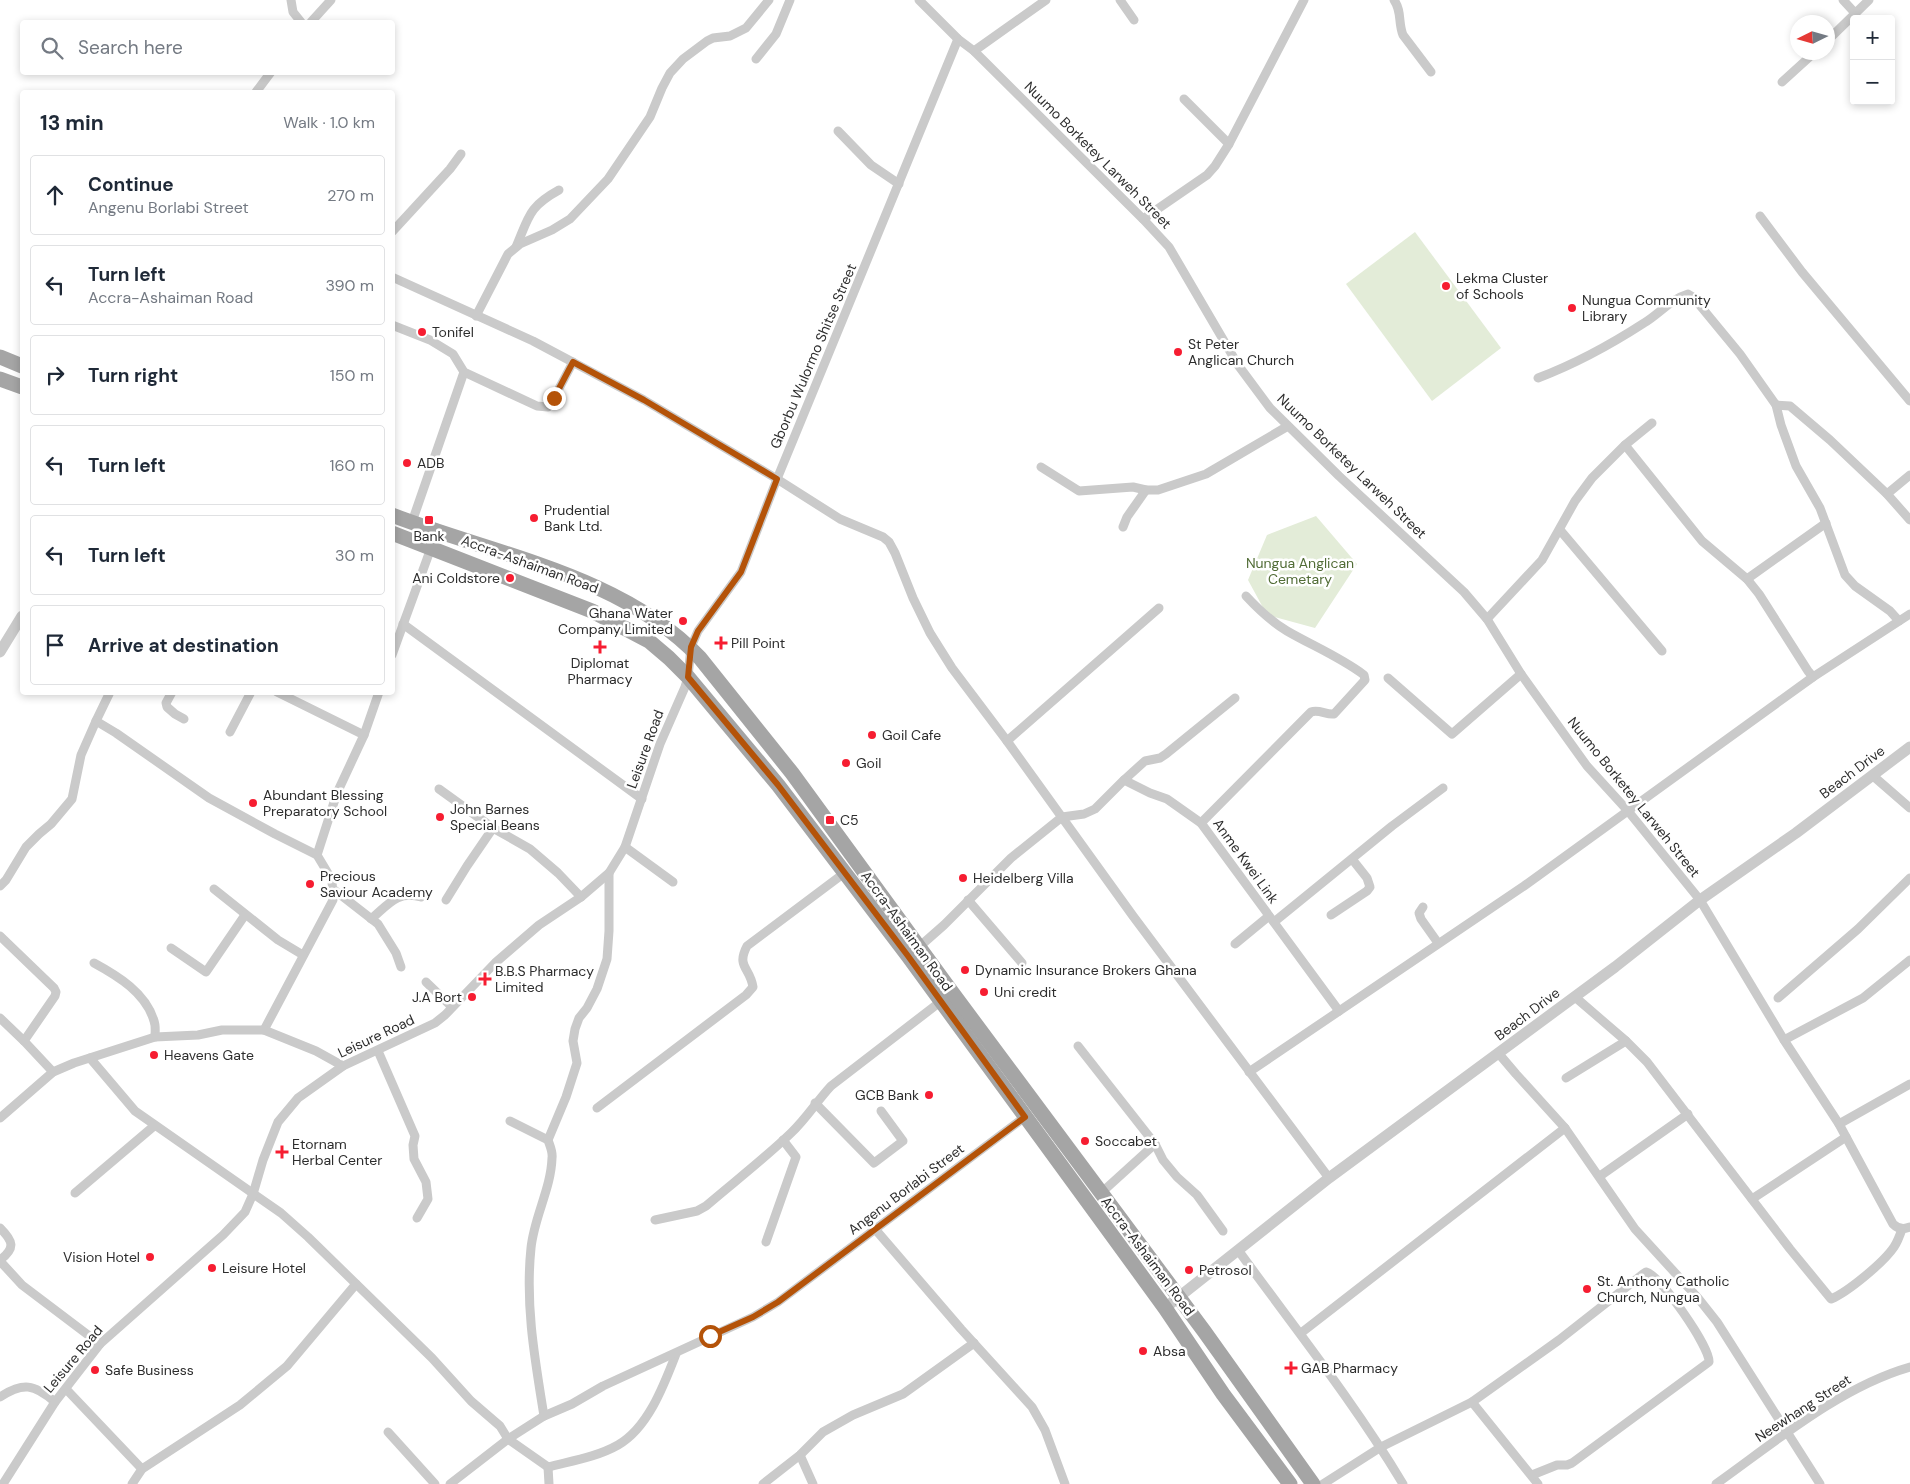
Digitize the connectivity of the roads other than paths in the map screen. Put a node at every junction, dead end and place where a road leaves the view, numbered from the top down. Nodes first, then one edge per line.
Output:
1 (291, 0) edge
2 (332, 0) edge
3 (769, 0) edge
4 (790, 0) edge
5 (1046, 0) edge
6 (1120, 0) edge
7 (1304, 0) edge
8 (1394, 0) edge
9 (1843, 0) edge
10 (1870, 0) edge
11 (920, 1) edge
12 (1855, 13) junction
13 (300, 20) edge
14 (313, 20) edge
15 (1134, 20) dead end
16 (1835, 33) edge
17 (958, 39) junction
18 (974, 51) junction
19 (756, 59) dead end
20 (1806, 60) edge
21 (1431, 72) dead end
22 (269, 75) edge
23 (1782, 82) dead end
24 (258, 90) edge
25 (1184, 99) dead end
26 (838, 131) dead end
27 (1229, 144) junction
28 (461, 154) dead end
29 (899, 184) junction
30 (559, 190) dead end
31 (1760, 216) dead end
32 (1143, 219) junction
33 (395, 229) edge
34 (516, 247) junction
35 (395, 279) edge
36 (476, 316) junction
37 (395, 326) edge
38 (0, 357) edge
39 (573, 362) junction
40 (20, 365) edge
41 (464, 372) junction
42 (1538, 378) dead end
43 (0, 379) edge
44 (20, 386) edge
45 (1910, 401) edge
46 (1776, 405) junction
47 (1652, 423) dead end
48 (1288, 426) junction
49 (1625, 445) junction
50 (1041, 467) dead end
51 (1910, 475) edge
52 (777, 479) junction
53 (1146, 490) junction
54 (1887, 494) junction
55 (395, 516) edge
56 (1910, 520) edge
57 (412, 522) junction
58 (1826, 523) junction
59 (1123, 527) dead end
60 (1560, 530) junction
61 (395, 534) edge
62 (431, 548) junction
63 (1747, 579) junction
64 (1246, 596) dead end
65 (1159, 608) dead end
66 (1910, 614) edge
67 (20, 619) edge
68 (1486, 619) junction
69 (1899, 621) junction
70 (404, 624) junction
71 (395, 647) edge
72 (691, 647) junction
73 (1662, 651) dead end
74 (0, 652) edge
75 (1521, 674) junction
76 (688, 677) junction
77 (1814, 677) junction
78 (1388, 678) dead end
79 (109, 695) edge
80 (170, 695) edge
81 (249, 695) edge
82 (283, 695) edge
83 (378, 695) edge
84 (1235, 698) dead end
85 (184, 720) dead end
86 (96, 721) junction
87 (230, 732) dead end
88 (364, 735) junction
89 (1007, 741) junction
90 (1910, 747) edge
91 (1872, 775) junction
92 (1124, 780) junction
93 (1443, 788) dead end
94 (439, 789) dead end
95 (642, 799) junction
96 (1910, 808) edge
97 (1628, 811) junction
98 (1062, 818) junction
99 (1201, 823) junction
100 (493, 828) junction
101 (625, 847) junction
102 (317, 855) junction
103 (1352, 859) junction
104 (609, 873) junction
105 (843, 874) junction
106 (1910, 878) edge
107 (673, 882) dead end
108 (0, 886) edge
109 (214, 889) dead end
110 (334, 889) junction
111 (421, 897) dead end
112 (581, 897) junction
113 (446, 900) dead end
114 (968, 900) junction
115 (1700, 900) junction
116 (1423, 907) dead end
117 (246, 915) junction
118 (1331, 915) dead end
119 (1271, 919) junction
120 (371, 920) junction
121 (0, 936) edge
122 (1438, 943) junction
123 (1234, 944) dead end
124 (919, 947) junction
125 (172, 948) dead end
126 (303, 955) junction
127 (1910, 960) edge
128 (94, 962) dead end
129 (1022, 963) dead end
130 (401, 967) dead end
131 (426, 982) dead end
132 (1575, 996) junction
133 (1778, 998) dead end
134 (940, 1002) junction
135 (452, 1007) junction
136 (1339, 1010) junction
137 (0, 1018) edge
138 (264, 1030) junction
139 (155, 1037) junction
140 (1784, 1040) junction
141 (24, 1041) junction
142 (1626, 1041) junction
143 (1078, 1046) dead end
144 (378, 1051) junction
145 (1499, 1054) junction
146 (90, 1058) junction
147 (343, 1066) junction
148 (53, 1072) junction
149 (1249, 1072) junction
150 (1566, 1078) dead end
151 (1910, 1084) edge
152 (815, 1102) junction
153 (597, 1108) dead end
154 (881, 1110) dead end
155 (1688, 1114) junction
156 (1025, 1117) junction
157 (0, 1118) edge
158 (510, 1121) dead end
159 (1839, 1124) junction
160 (154, 1126) junction
161 (1565, 1128) junction
162 (1846, 1137) junction
163 (548, 1140) junction
164 (783, 1140) junction
165 (1154, 1144) junction
166 (1600, 1176) junction
167 (1329, 1178) junction
168 (75, 1193) dead end
169 (1101, 1193) junction
170 (253, 1194) junction
171 (1752, 1199) junction
172 (417, 1218) dead end
173 (655, 1220) dead end
174 (0, 1228) edge
175 (1908, 1228) edge
176 (875, 1229) junction
177 (1223, 1231) dead end
178 (766, 1242) dead end
179 (1238, 1250) junction
180 (0, 1260) edge
181 (356, 1284) junction
182 (1179, 1296) junction
183 (1165, 1308) junction
184 (1301, 1333) junction
185 (974, 1343) junction
186 (100, 1344) junction
187 (676, 1354) junction
188 (1910, 1367) edge
189 (66, 1389) junction
190 (0, 1397) edge
191 (55, 1402) junction
192 (1472, 1402) junction
193 (544, 1416) junction
194 (388, 1432) dead end
195 (1787, 1433) junction
196 (508, 1439) junction
197 (1381, 1447) junction
198 (800, 1455) junction
199 (548, 1467) junction
200 (142, 1469) junction
201 (1532, 1474) junction
202 (3, 1484) edge
203 (132, 1484) edge
204 (435, 1484) edge
205 (450, 1484) edge
206 (549, 1484) edge
207 (763, 1484) edge
208 (813, 1484) edge
209 (1065, 1484) edge
210 (1290, 1484) edge
211 (1313, 1484) edge
212 (1323, 1484) edge
213 (1403, 1484) edge
214 (1538, 1484) edge
215 (1716, 1484) edge
216 (1820, 1484) edge

1 - 13 street
2 - 14 street
3 - 34 street
4 - 19 street
5 - 18 street
6 - 15 street
7 - 27 street
8 - 21 street
9 - 12 street
10 - 12 street
11 - 17 street, Nuumo Borketey Larweh Street
12 - 16 street
17 - 18 street, Nuumo Borketey Larweh Street
17 - 29 street, Gborbu Wulormo Shitse Street
18 - 32 street, Nuumo Borketey Larweh Street
20 - 23 street
22 - 24 street
25 - 27 street
26 - 29 street
27 - 32 street
28 - 33 street
29 - 52 street, Gborbu Wulormo Shitse Street
30 - 34 street
31 - 45 street
32 - 48 street, Nuumo Borketey Larweh Street
34 - 36 street
35 - 36 street
36 - 39 street
37 - 41 street
38 - 40 main road
39 - 41 street
39 - 52 street
41 - 57 street
42 - 46 street
43 - 44 main road
46 - 54 street
46 - 58 street
47 - 49 street
48 - 53 street
48 - 68 street, Nuumo Borketey Larweh Street
49 - 60 street
49 - 63 street
50 - 53 street
51 - 54 street
52 - 72 street, Gborbu Wulormo Shitse Street
52 - 89 street
53 - 59 street
54 - 56 street
55 - 57 main road, Accra-Ashaiman Road
57 - 72 main road, Accra-Ashaiman Road
58 - 63 street
58 - 69 street
60 - 68 street
60 - 73 street
61 - 62 main road, Accra-Ashaiman Road
62 - 70 street
62 - 76 main road, Accra-Ashaiman Road
63 - 77 street
64 - 99 street
65 - 89 street
66 - 69 street
67 - 74 street
68 - 75 street, Nuumo Borketey Larweh Street
69 - 77 street
70 - 71 street
70 - 95 street
72 - 76 street, Gborbu Wulormo Shitse Street
72 - 124 main road, Accra-Ashaiman Road
75 - 78 street
75 - 97 street, Nuumo Borketey Larweh Street
76 - 95 street, Leisure Road
76 - 105 main road, Accra-Ashaiman Road
77 - 97 street
79 - 86 street
80 - 85 street
81 - 87 street
82 - 88 street
83 - 88 street
84 - 92 street
86 - 102 street
86 - 108 street
88 - 102 street
89 - 98 street
90 - 91 street, Beach Drive
91 - 96 street
91 - 115 street, Beach Drive
92 - 98 street
92 - 99 street, Anme Kwei Link
93 - 103 street
94 - 100 street
95 - 101 street, Leisure Road
97 - 115 street, Nuumo Borketey Larweh Street
97 - 122 street
98 - 114 street
98 - 149 street
99 - 119 street, Anme Kwei Link
100 - 112 street
100 - 113 street
101 - 104 street, Leisure Road
101 - 107 street
102 - 110 street
103 - 118 street
103 - 119 street
104 - 112 street, Leisure Road
104 - 163 street
105 - 134 main road, Accra-Ashaiman Road
105 - 153 street
106 - 133 street
109 - 117 street
110 - 120 street
110 - 126 street
111 - 120 street
112 - 135 street, Leisure Road
114 - 124 street
114 - 129 street
115 - 132 street, Beach Drive
115 - 140 street, Nuumo Borketey Larweh Street
116 - 122 street
117 - 125 street
117 - 126 street
119 - 123 street
119 - 136 street, Anme Kwei Link
120 - 130 street
121 - 141 street
122 - 136 street
124 - 169 main road, Accra-Ashaiman Road
126 - 138 street
127 - 140 street
128 - 139 street
131 - 135 street
132 - 142 street
132 - 145 street, Beach Drive
134 - 152 street
134 - 156 main road, Accra-Ashaiman Road
135 - 144 street, Leisure Road
136 - 149 street
137 - 141 street
138 - 139 street
138 - 147 street
139 - 146 street
140 - 159 street, Nuumo Borketey Larweh Street
141 - 148 street
142 - 150 street
142 - 155 street
143 - 165 street
144 - 147 street, Leisure Road
144 - 172 street
145 - 161 street
145 - 167 street, Beach Drive
146 - 148 street
146 - 160 street
147 - 170 street, Leisure Road
148 - 157 street
149 - 167 street
151 - 159 street
152 - 154 street
152 - 164 street
155 - 166 street
155 - 171 street
156 - 176 street, Angenu Borlabi Street
156 - 183 main road, Accra-Ashaiman Road
158 - 163 street
159 - 162 street, Nuumo Borketey Larweh Street
160 - 168 street
160 - 170 street
161 - 166 street
161 - 184 street
162 - 171 street
162 - 175 street, Nuumo Borketey Larweh Street
163 - 193 street
164 - 173 street
164 - 178 street
165 - 169 street
165 - 177 street
166 - 195 street
167 - 179 street, Beach Drive
169 - 182 main road, Accra-Ashaiman Road
170 - 181 street
170 - 186 street, Leisure Road
171 - 175 street
174 - 180 street
176 - 185 street
176 - 187 street, Angenu Borlabi Street
179 - 182 street, Beach Drive
179 - 184 street
180 - 186 street
181 - 196 street
181 - 200 street
182 - 183 street, Beach Drive
182 - 211 main road, Accra-Ashaiman Road
183 - 210 main road, Accra-Ashaiman Road
184 - 197 street
185 - 198 street
185 - 209 street
186 - 189 street, Leisure Road
187 - 193 street, Angenu Borlabi Street
187 - 199 street
188 - 195 street, Neewhang Street
189 - 191 street, Leisure Road
189 - 200 street
190 - 191 street
191 - 202 street, Leisure Road
192 - 197 street
192 - 201 street
192 - 201 street
193 - 196 street, Angenu Borlabi Street
194 - 204 street
195 - 215 street, Neewhang Street
195 - 216 street
196 - 199 street
196 - 205 street, Angenu Borlabi Street
197 - 212 street
197 - 213 street
198 - 207 street
198 - 208 street
199 - 206 street
200 - 203 street
201 - 214 street

